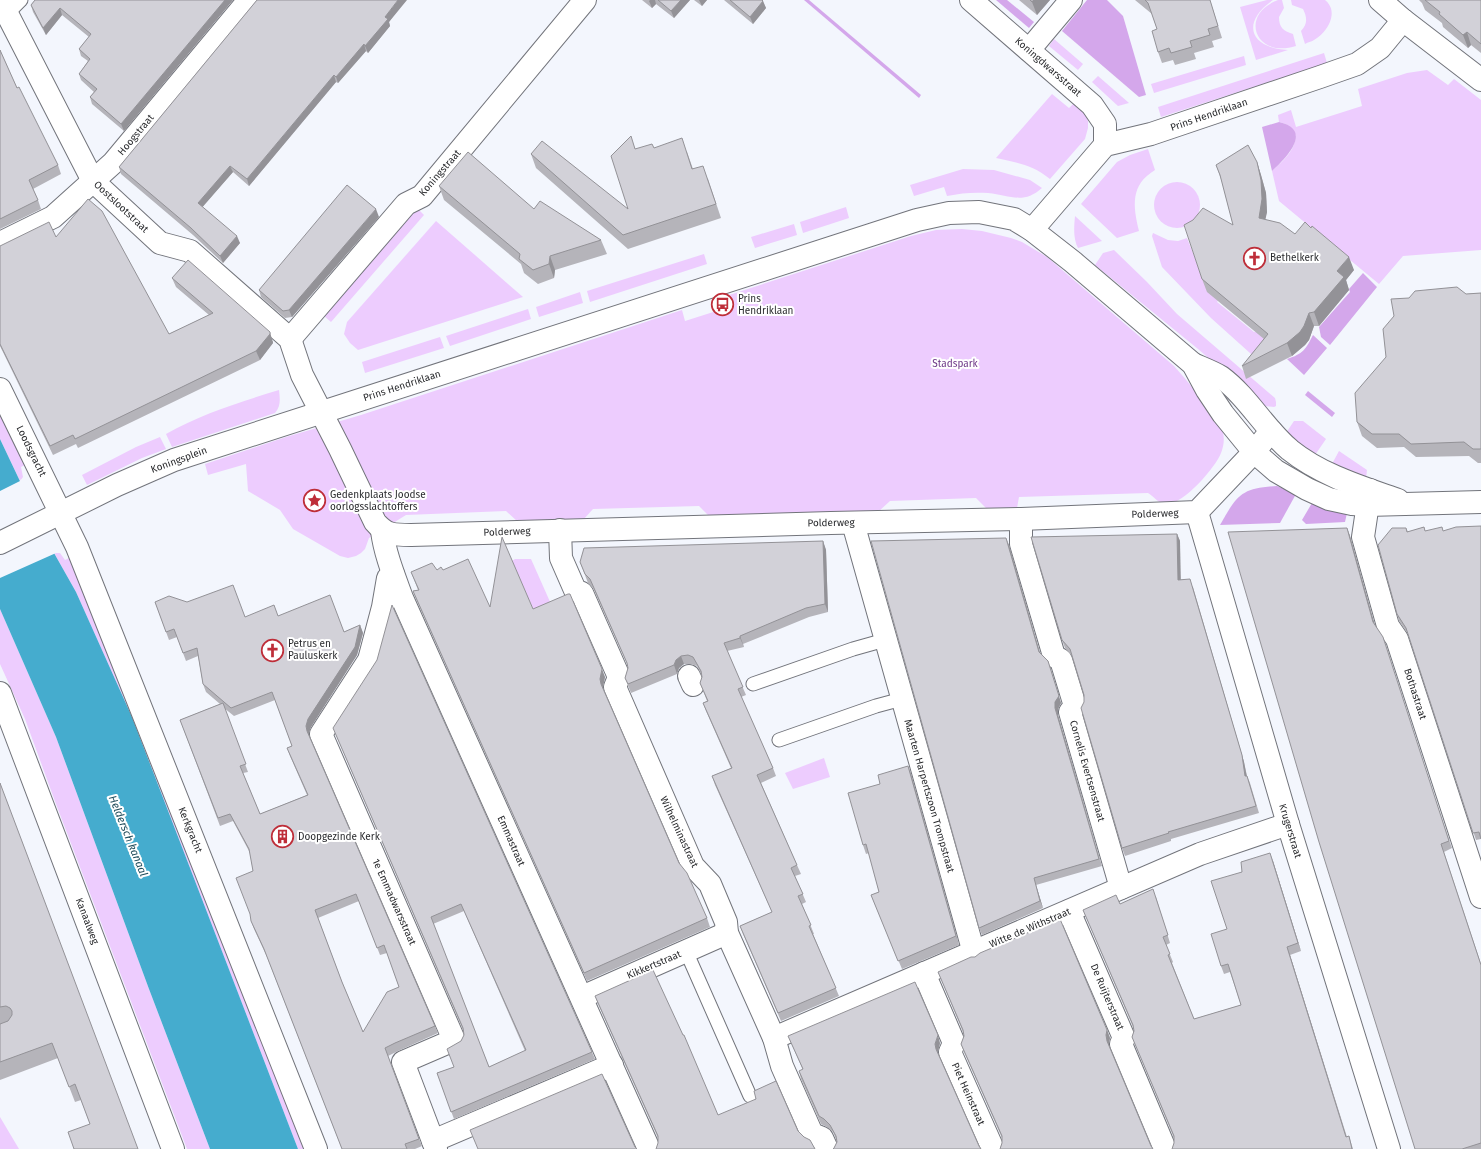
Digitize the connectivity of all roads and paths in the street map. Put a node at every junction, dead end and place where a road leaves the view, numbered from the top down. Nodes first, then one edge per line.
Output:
1 (250, 0) edge
2 (586, 0) edge
3 (971, 0) edge
4 (1071, 0) edge
5 (9, 5) edge
6 (1391, 6) edge
7 (1029, 50) junction
8 (1481, 80) edge
9 (1105, 145) junction
10 (93, 181) junction
11 (1032, 230) junction
12 (0, 243) edge
13 (290, 339) junction
14 (1193, 364) junction
15 (0, 389) edge
16 (321, 412) junction
17 (1271, 431) junction
18 (1254, 452) junction
19 (1368, 498) junction
20 (1481, 502) edge
21 (1197, 512) junction
22 (52, 517) junction
23 (1020, 519) junction
24 (853, 523) junction
25 (560, 530) junction
26 (382, 531) junction
27 (0, 543) edge
28 (393, 574) junction
29 (885, 640) junction
30 (753, 684) dead end
31 (0, 693) edge
32 (902, 699) junction
33 (779, 740) dead end
34 (1288, 824) junction
35 (1121, 888) junction
36 (1481, 897) edge
37 (1070, 911) junction
38 (727, 933) junction
39 (686, 951) junction
40 (974, 953) junction
41 (924, 973) junction
42 (582, 997) junction
43 (774, 1038) junction
44 (612, 1065) junction
45 (750, 1096) dead end
46 (434, 1145) edge
47 (173, 1149) edge
48 (316, 1149) edge
49 (649, 1149) edge
50 (827, 1149) edge
51 (992, 1149) edge
52 (1165, 1149) edge
53 (1389, 1149) edge

1 - 10 street, Hoogstraat
2 - 13 street, Koningstraat
3 - 7 street, Koningdwarsstraat
4 - 7 street
5 - 10 street, Oostslootstraat
6 - 8 street
6 - 9 street, Prins Hendriklaan
7 - 9 street, Koningdwarsstraat
9 - 11 street
10 - 12 street, Hoogstraat
10 - 13 street, Oostslootstraat
11 - 14 street, Prins Hendriklaan
11 - 16 street, Prins Hendriklaan
13 - 16 street
14 - 17 street
14 - 18 street, Prins Hendriklaan
15 - 22 street, Loodsgracht
16 - 22 street, Koningsplein
16 - 26 street
17 - 18 street
17 - 19 street
18 - 19 street
18 - 21 street
19 - 20 street
19 - 36 street, Bothastraat
21 - 23 street, Polderweg
21 - 34 street, Krugerstraat
22 - 27 street, Koningsplein
22 - 48 street, Kerkgracht
23 - 24 street, Polderweg
23 - 35 street, Cornelis Evertsenstraat
24 - 25 street, Polderweg
24 - 29 street, Maarten Harpertszoon Trompstraat
25 - 26 street, Polderweg
25 - 38 street, Wilhelminastraat
26 - 28 street, Emmastraat
28 - 42 street, Emmastraat
28 - 46 street, 1e Emmadwarsstraat
29 - 30 lane
29 - 32 street, Maarten Harpertszoon Trompstraat
31 - 47 street, Kanaalweg
32 - 33 lane
32 - 40 street, Maarten Harpertszoon Trompstraat
34 - 35 street, Witte de Withstraat
34 - 53 street, Krugerstraat
35 - 37 street, Witte de Withstraat
37 - 40 street, Witte de Withstraat
37 - 52 street, De Ruijterstraat
38 - 39 street, Kikkertstraat
38 - 43 street, Wilhelminastraat
39 - 42 street, Kikkertstraat
39 - 45 lane
40 - 41 street, Witte de Withstraat
41 - 43 street, Witte de Withstraat
41 - 51 street, Piet Heinstraat
42 - 44 street, Emmastraat
43 - 50 street, Wilhelminastraat
44 - 46 street, 1e Emmadwarsstraat
44 - 49 street, Emmastraat

